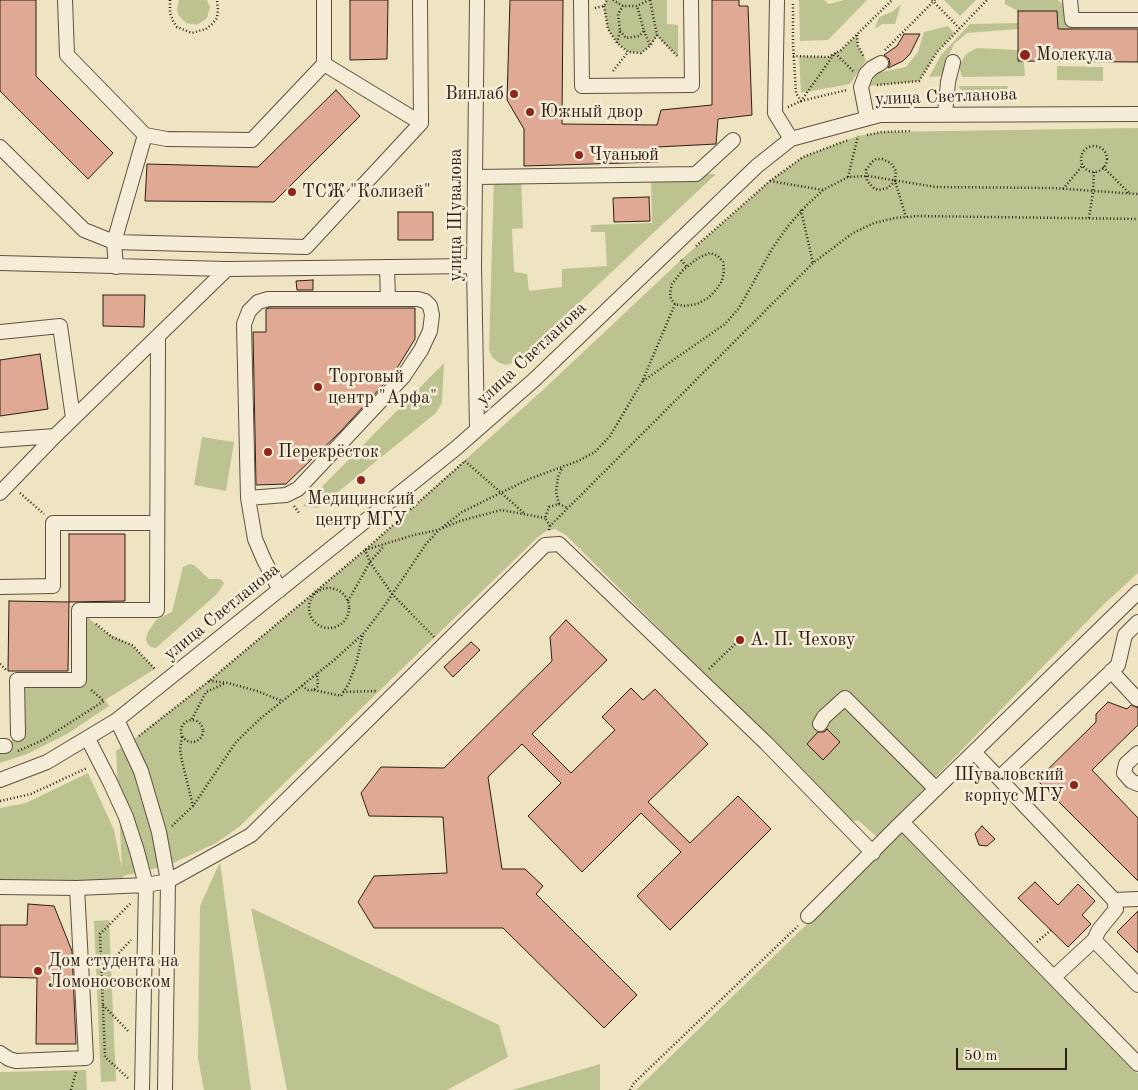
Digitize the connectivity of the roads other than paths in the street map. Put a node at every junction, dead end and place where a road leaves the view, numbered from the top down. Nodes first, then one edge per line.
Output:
1 (65, 0) edge
2 (324, 0) edge
3 (420, 0) edge
4 (477, 0) edge
5 (582, 0) edge
6 (691, 0) edge
7 (777, 0) edge
8 (1070, 0) edge
9 (1138, 20) edge
10 (882, 56) road end
11 (953, 62) dead end
12 (324, 64) junction
13 (945, 113) junction
14 (1138, 114) edge
15 (867, 118) junction
16 (422, 123) junction
17 (145, 135) junction
18 (791, 139) junction
19 (732, 140) dead end
20 (0, 147) edge
21 (475, 177) junction
22 (114, 242) junction
23 (0, 263) edge
24 (474, 266) junction
25 (116, 267) junction
26 (387, 267) junction
27 (227, 269) junction
28 (388, 299) junction
29 (0, 332) edge
30 (158, 336) junction
31 (73, 418) junction
32 (477, 430) junction
33 (54, 436) junction
34 (0, 440) edge
35 (0, 493) edge
36 (248, 498) junction
37 (156, 523) junction
38 (0, 586) edge
39 (280, 590) junction
40 (1138, 592) edge
41 (1138, 622) edge
42 (1111, 671) junction
43 (1137, 699) edge
44 (118, 720) junction
45 (820, 724) dead end
46 (18, 734) dead end
47 (88, 739) junction
48 (974, 752) junction
49 (1138, 753) edge
50 (999, 778) junction
51 (0, 780) edge
52 (1138, 784) edge
53 (936, 789) junction
54 (902, 822) junction
55 (873, 853) junction
56 (168, 881) junction
57 (146, 884) junction
58 (0, 888) edge
59 (77, 888) junction
60 (1138, 899) edge
61 (1114, 900) junction
62 (808, 916) road end
63 (1094, 940) junction
64 (1054, 977) junction
65 (1138, 985) edge
66 (0, 1053) edge
67 (1138, 1064) edge
68 (142, 1090) edge
69 (165, 1090) edge

1 - 17 street
2 - 12 street
3 - 16 street
4 - 21 street, улица Шувалова
5 - 6 street
7 - 18 street
8 - 9 street
10 - 15 street
11 - 13 street
12 - 16 street
12 - 17 street
13 - 14 street, улица Светланова
13 - 15 street, улица Светланова
15 - 18 street, улица Светланова
16 - 22 street
17 - 22 street
18 - 32 street, улица Светланова
19 - 21 street
20 - 22 street
21 - 24 street, улица Шувалова
22 - 25 street
23 - 25 street
24 - 26 street
24 - 32 street, улица Шувалова
25 - 27 street
26 - 27 street
26 - 28 street
27 - 30 street
28 - 36 street
28 - 36 street
29 - 31 street
30 - 31 street
30 - 37 street
31 - 33 street
32 - 39 street, улица Светланова
33 - 34 street
33 - 35 street
36 - 39 street
37 - 38 street
37 - 46 street
39 - 44 street, улица Светланова
40 - 48 street
41 - 42 street
42 - 43 street
42 - 50 street
44 - 47 street, улица Светланова
44 - 56 street
45 - 53 street
47 - 51 street, улица Светланова
47 - 57 street
48 - 50 street
48 - 53 street
49 - 52 street
50 - 61 street
53 - 54 street
54 - 55 street
54 - 64 street
55 - 56 street
55 - 62 street
56 - 57 street
56 - 69 street
57 - 59 street
57 - 68 street
58 - 59 street
59 - 66 street
60 - 61 street
61 - 63 street
63 - 64 street
63 - 65 street
64 - 67 street

